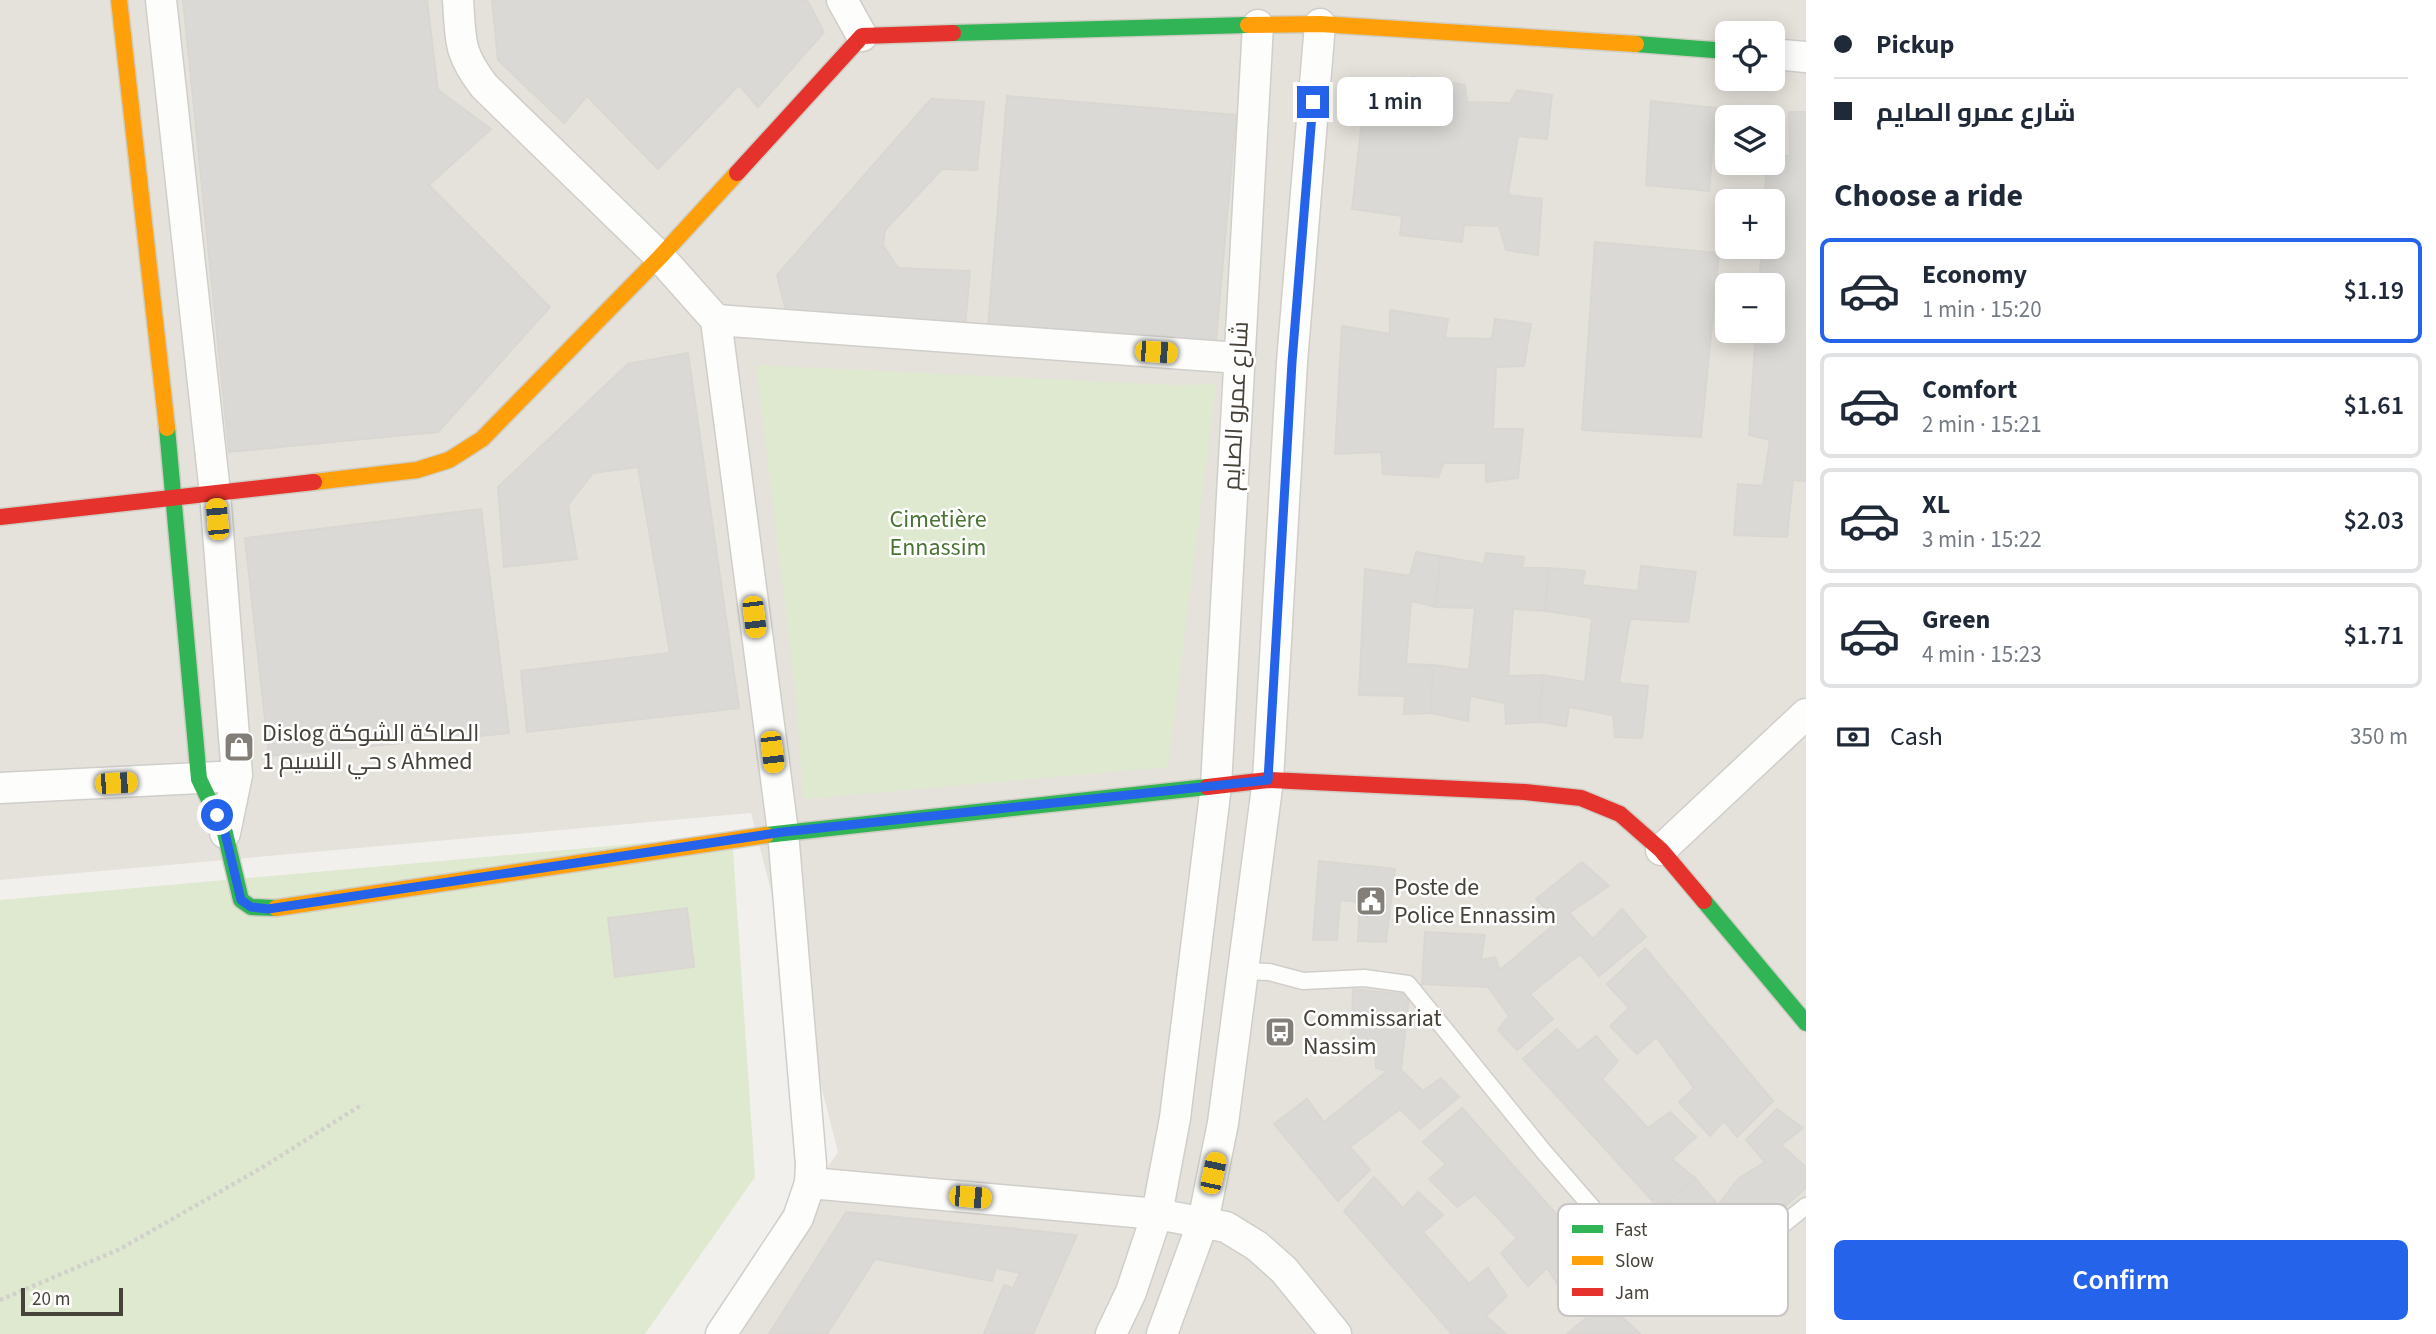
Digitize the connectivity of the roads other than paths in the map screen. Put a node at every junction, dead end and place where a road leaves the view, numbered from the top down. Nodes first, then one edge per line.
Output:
1 (119, 0) edge
2 (161, 0) edge
3 (458, 0) edge
4 (842, 0) edge
5 (1320, 24) junction
6 (1258, 25) junction
7 (862, 36) junction
8 (1715, 50) edge
9 (1785, 55) edge
10 (1806, 57) edge
11 (660, 257) junction
12 (716, 320) junction
13 (1239, 358) junction
14 (215, 493) junction
15 (175, 496) junction
16 (0, 517) edge
17 (1806, 714) edge
18 (237, 775) junction
19 (199, 779) junction
20 (1268, 780) junction
21 (1216, 786) junction
22 (0, 788) edge
23 (783, 832) junction
24 (225, 833) junction
25 (1661, 850) junction
26 (1243, 971) junction
27 (1806, 1023) edge
28 (810, 1183) junction
29 (1589, 1204) edge
30 (1806, 1206) edge
31 (1157, 1214) junction
32 (1788, 1220) edge
33 (1203, 1222) junction
34 (721, 1334) edge
35 (1111, 1334) edge
36 (1162, 1334) edge
37 (1336, 1334) edge

1 - 15 street
2 - 14 street
3 - 11 street
4 - 7 street
5 - 6 street
5 - 8 street
5 - 20 street
6 - 7 street
6 - 13 street, شارع عمرو الصايم
7 - 11 street
9 - 10 street
11 - 12 street
11 - 14 street
12 - 13 street
12 - 23 street
13 - 21 street, شارع عمرو الصايم
14 - 15 street
14 - 18 street
15 - 16 street
15 - 19 street
17 - 25 street
18 - 19 street
18 - 24 street
19 - 22 street
19 - 24 street
20 - 21 street
20 - 25 street
20 - 26 street
21 - 23 street
21 - 31 street, شارع عمرو الصايم
23 - 24 street
23 - 28 street
25 - 27 street
26 - 29 lane
26 - 33 street
28 - 31 street
28 - 34 street
30 - 32 lane
31 - 33 street
31 - 35 street, شارع عمرو الصايم
33 - 36 street
33 - 37 street

